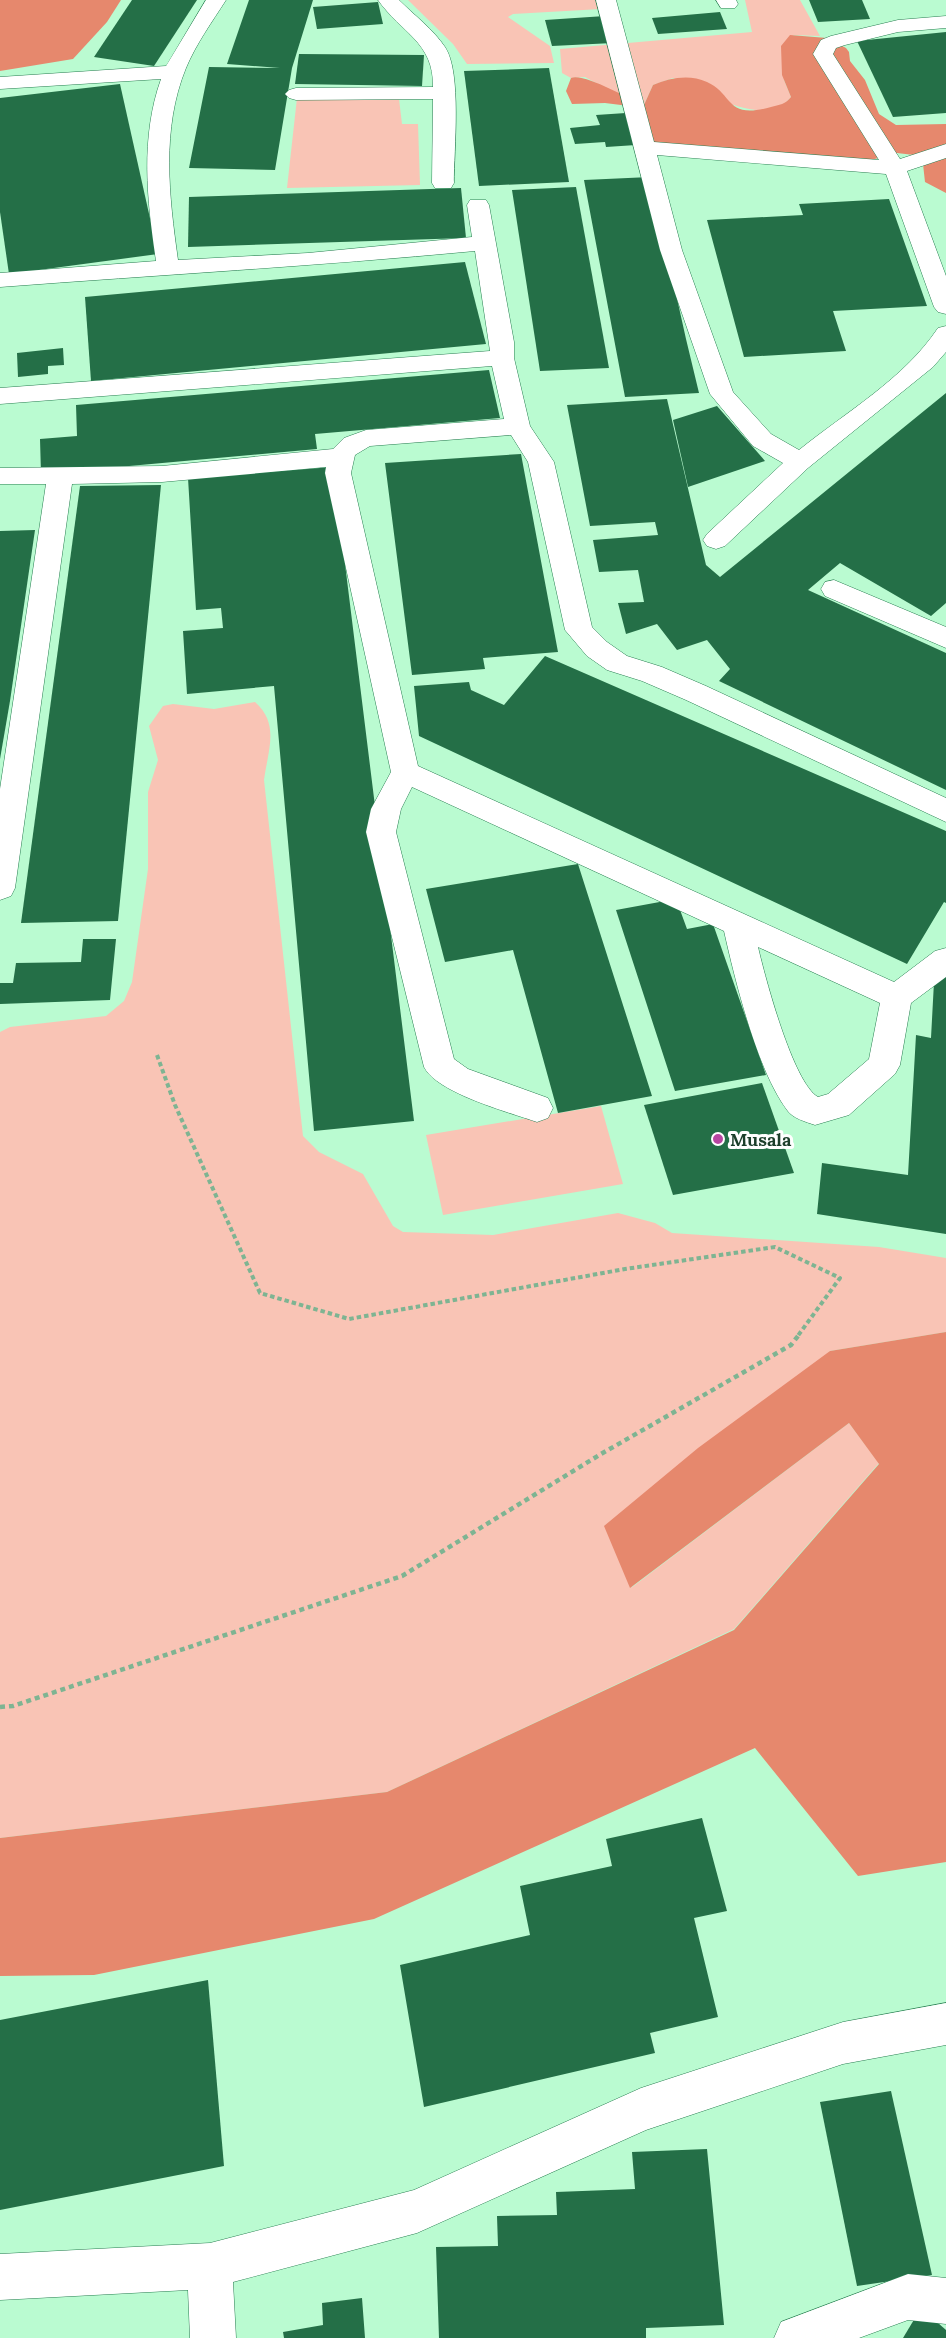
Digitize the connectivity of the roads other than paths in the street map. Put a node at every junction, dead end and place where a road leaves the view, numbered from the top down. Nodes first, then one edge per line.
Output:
1 (216, 0) edge
2 (388, 0) edge
3 (606, 0) edge
4 (946, 22) edge
5 (174, 72) junction
6 (0, 83) edge
7 (445, 93) junction
8 (296, 94) dead end
9 (645, 148) junction
10 (946, 151) edge
11 (895, 168) junction
12 (443, 183) dead end
13 (478, 205) dead end
14 (484, 243) junction
15 (168, 267) junction
16 (0, 280) edge
17 (946, 307) edge
18 (946, 333) edge
19 (502, 358) junction
20 (0, 396) edge
21 (518, 426) junction
22 (340, 457) junction
23 (801, 462) junction
24 (0, 476) edge
25 (60, 477) junction
26 (716, 540) dead end
27 (834, 589) dead end
28 (946, 638) edge
29 (405, 772) junction
30 (946, 811) edge
31 (0, 888) edge
32 (737, 923) junction
33 (946, 960) edge
34 (897, 997) junction
35 (537, 1108) dead end
36 (946, 2024) edge
37 (210, 2266) junction
38 (0, 2277) edge
39 (946, 2301) edge
40 (213, 2338) edge
41 (797, 2338) edge

1 - 5 street
2 - 7 street
3 - 9 street
4 - 11 street
5 - 6 street
5 - 15 street
7 - 8 street
7 - 12 street
9 - 11 street
9 - 23 street
10 - 11 street
11 - 17 street
13 - 14 street
14 - 15 street
14 - 19 street
15 - 16 street
18 - 23 street
19 - 20 street
19 - 21 street
21 - 22 street
21 - 30 street
22 - 25 street
22 - 29 street
23 - 26 street
24 - 25 street
25 - 31 street
27 - 28 street
29 - 32 street
29 - 35 street
32 - 34 street
32 - 34 street
33 - 34 street
36 - 37 street
37 - 38 street
37 - 40 street
39 - 41 street

